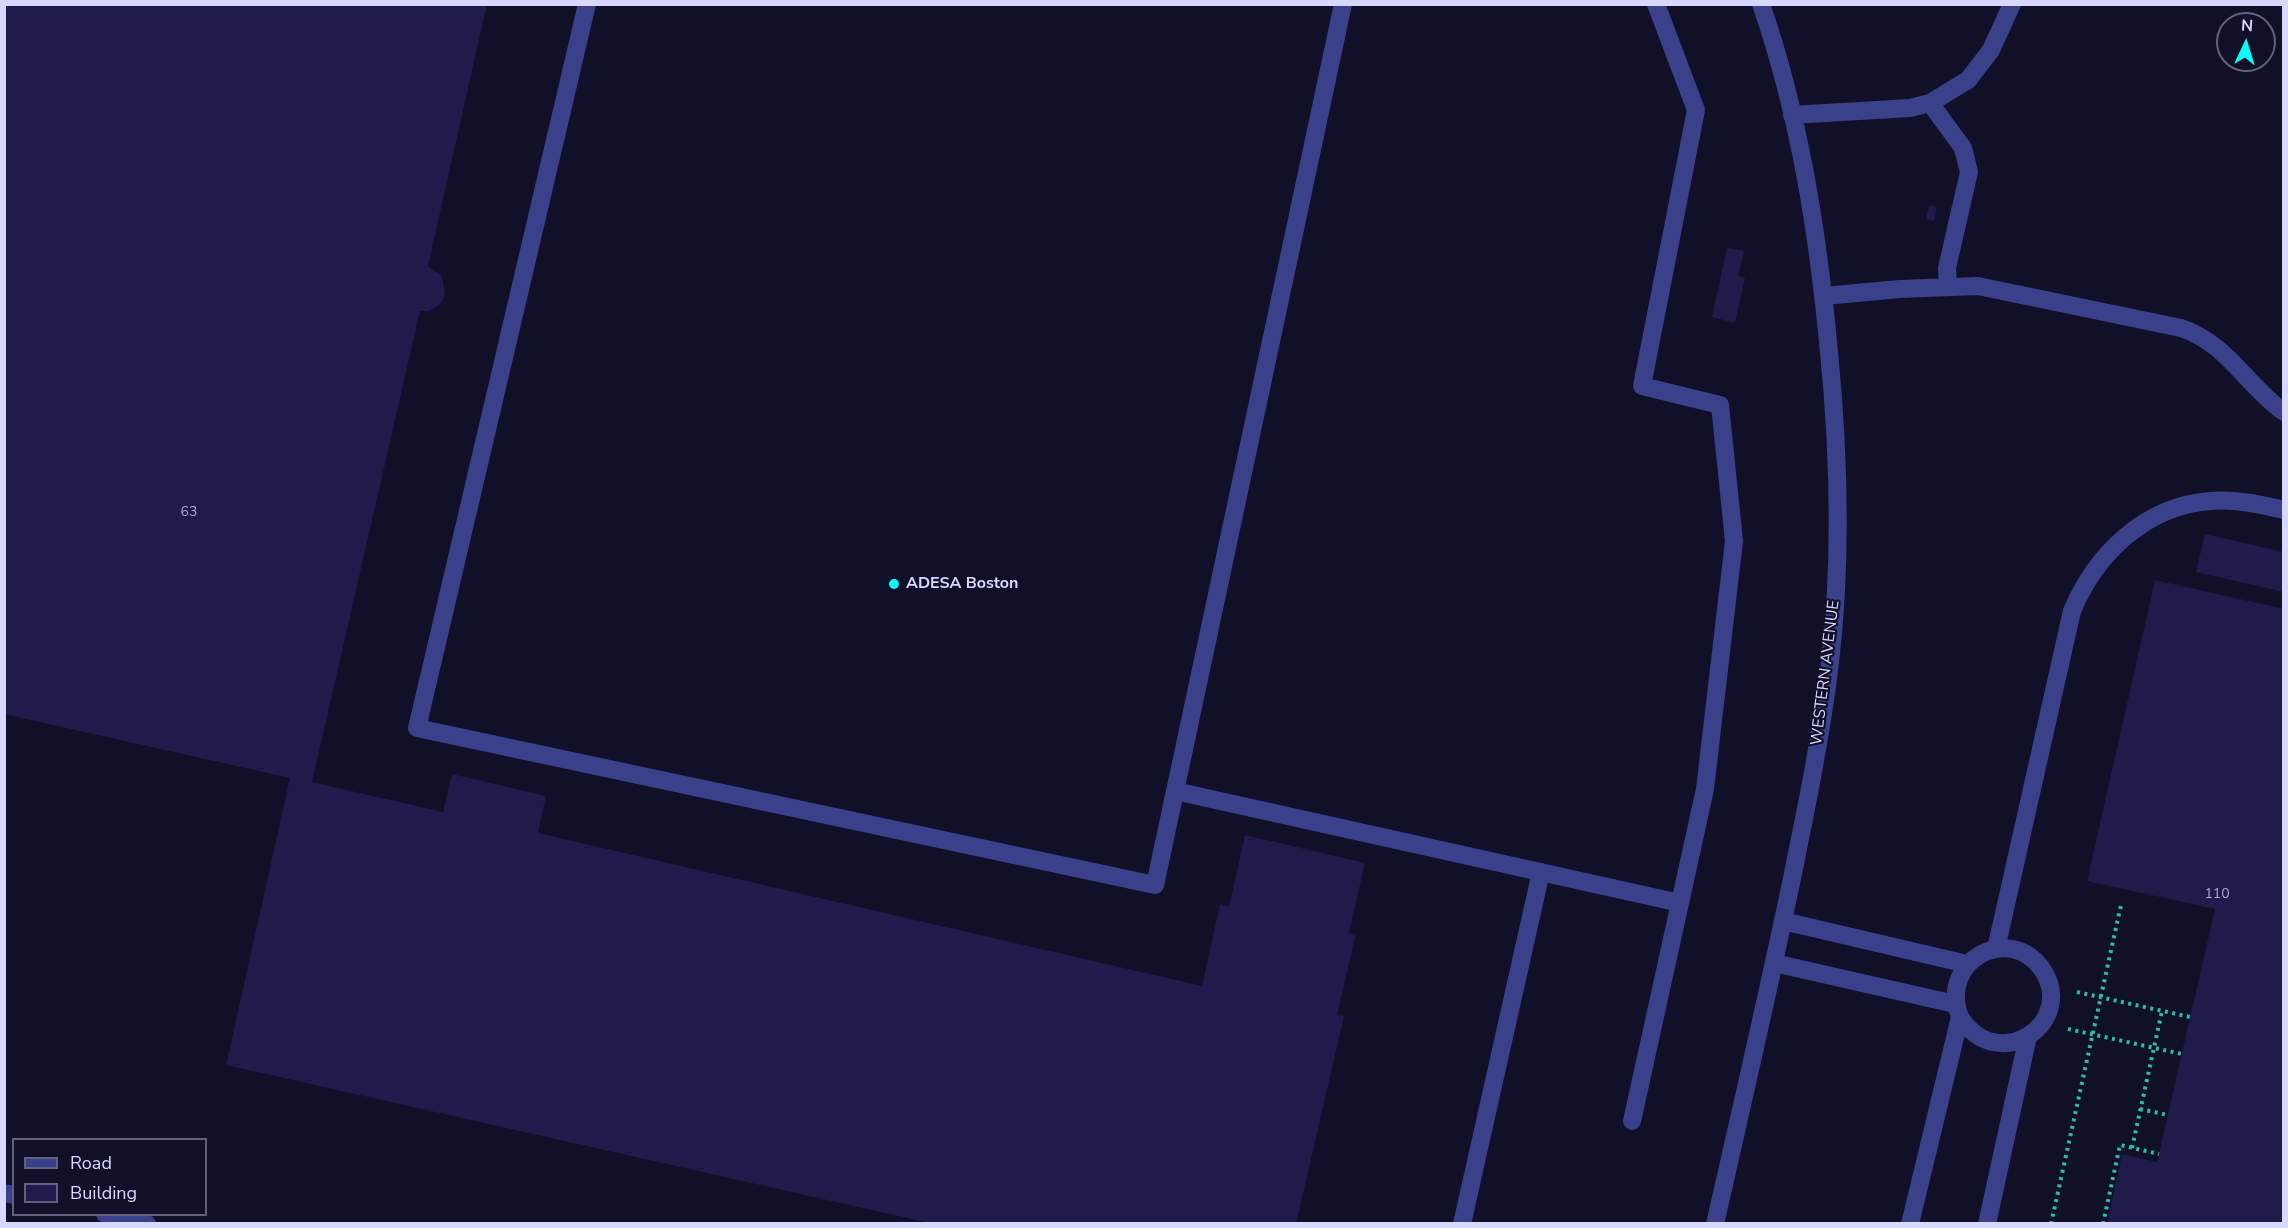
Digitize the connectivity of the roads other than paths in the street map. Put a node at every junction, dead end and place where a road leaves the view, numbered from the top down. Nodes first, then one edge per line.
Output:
1 (587, 4) edge
2 (1343, 4) edge
3 (1656, 4) edge
4 (1761, 4) edge
5 (2012, 4) edge
6 (1930, 103) junction
7 (1792, 115) junction
8 (1948, 286) junction
9 (1824, 296) junction
10 (2283, 412) edge
11 (2283, 510) edge
12 (1175, 791) junction
13 (1541, 872) junction
14 (1680, 903) junction
15 (1783, 921) junction
16 (1996, 949) junction
17 (1774, 963) junction
18 (1967, 964) junction
19 (1958, 1011) junction
20 (2028, 1036) junction
21 (1632, 1121) dead end
22 (110, 1216) edge
23 (147, 1224) edge
24 (1462, 1224) edge
25 (1715, 1224) edge
26 (1910, 1224) edge
27 (1987, 1224) edge

1 - 12 street
2 - 12 street
3 - 14 street
4 - 7 street, WESTERN AVENUE
5 - 6 street
6 - 7 street
6 - 8 street
7 - 9 street, WESTERN AVENUE
8 - 9 street
8 - 10 street
9 - 15 street, WESTERN AVENUE
11 - 16 street
12 - 13 street
13 - 14 street
13 - 24 street
14 - 21 street
15 - 17 street, WESTERN AVENUE
15 - 18 street
16 - 18 street
16 - 20 street
17 - 19 street
17 - 25 street, WESTERN AVENUE
18 - 19 street
19 - 20 street
19 - 26 street
20 - 27 street
22 - 23 street

